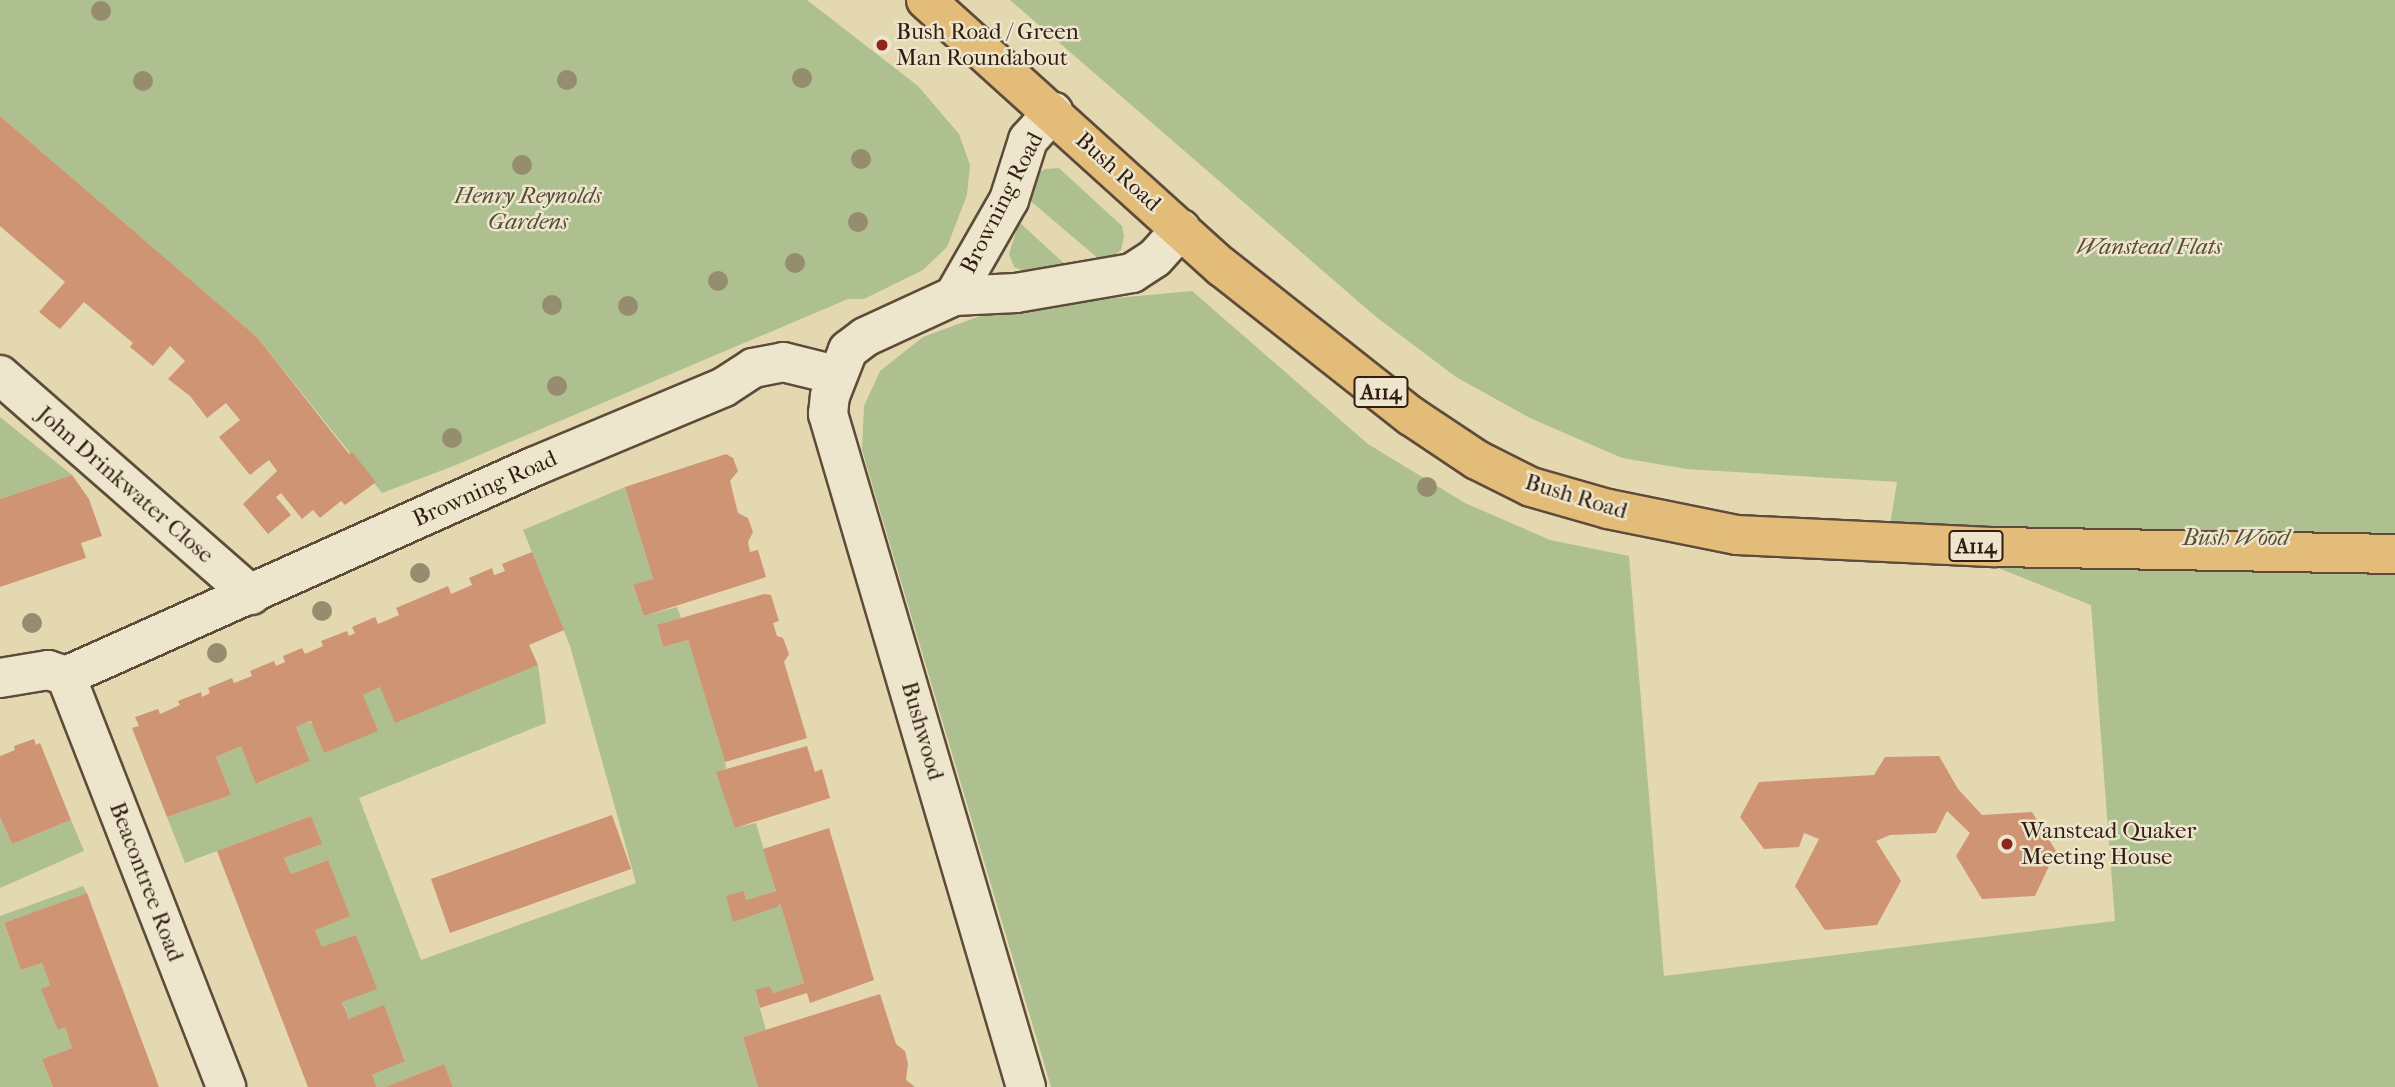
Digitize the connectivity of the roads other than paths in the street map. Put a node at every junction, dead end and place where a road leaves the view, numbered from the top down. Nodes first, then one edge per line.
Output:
1 (926, 0) edge
2 (1053, 112) junction
3 (1181, 229) junction
4 (954, 296) junction
5 (0, 375) edge
6 (836, 375) junction
7 (2395, 554) edge
8 (251, 595) junction
9 (66, 676) junction
10 (0, 678) edge
11 (226, 1087) edge
12 (1026, 1087) edge

1 - 2 main road, Bush Road / A114
2 - 3 main road, Bush Road / A114
2 - 4 street, Browning Road
3 - 4 street, Browning Road
3 - 7 main road, Bush Road / A114
4 - 6 street, Browning Road
5 - 8 street, John Drinkwater Close
6 - 8 street, Browning Road
6 - 12 street, Bushwood
8 - 9 street, Browning Road
9 - 10 street, Browning Road
9 - 11 street, Beacontree Road

